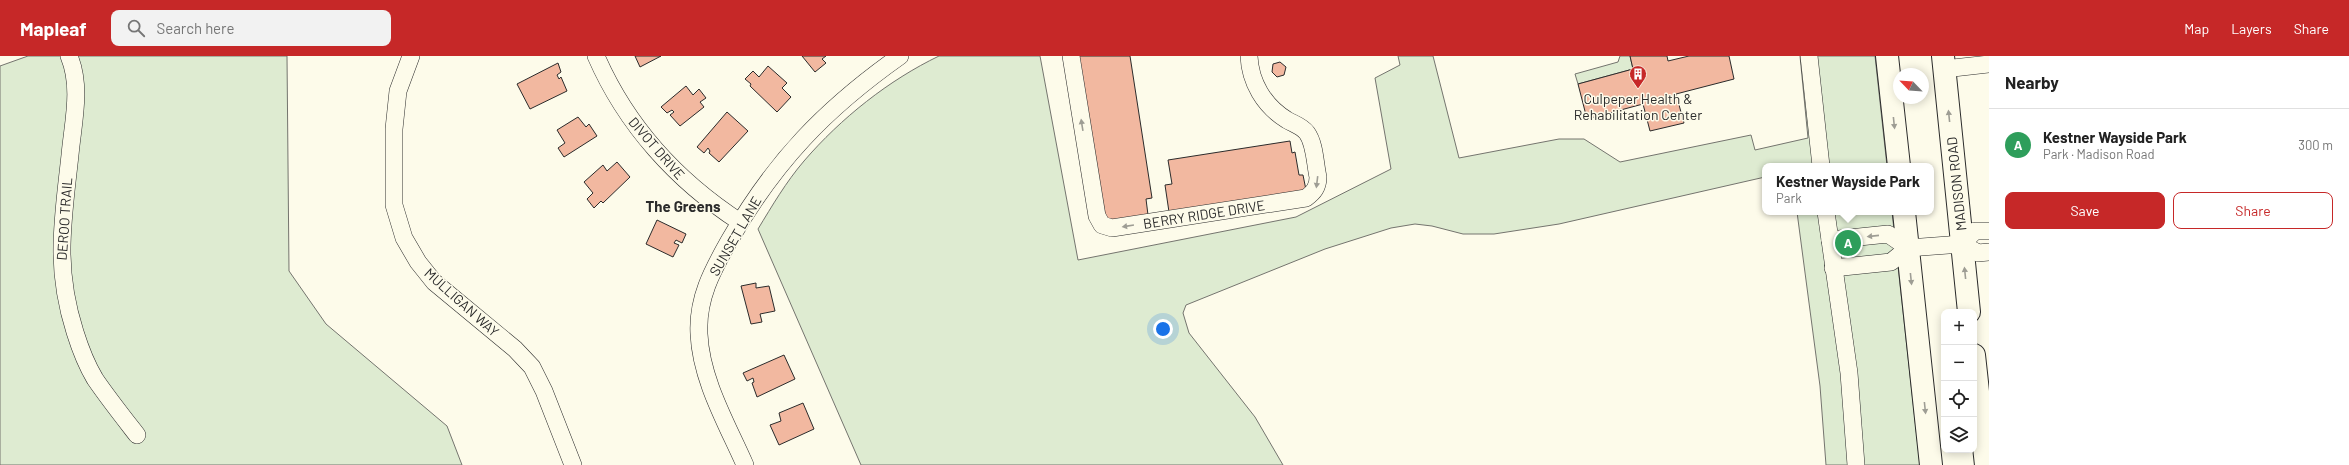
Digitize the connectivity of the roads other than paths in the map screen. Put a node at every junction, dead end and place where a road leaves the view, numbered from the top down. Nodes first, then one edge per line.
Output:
1 (69, 56) edge
2 (411, 56) edge
3 (596, 56) edge
4 (900, 56) edge
5 (1071, 56) edge
6 (1249, 56) edge
7 (1809, 56) edge
8 (1887, 56) edge
9 (1943, 63) edge
10 (1989, 64) edge
11 (1821, 163) edge
12 (1899, 163) edge
13 (1826, 215) edge
14 (1904, 215) edge
15 (740, 222) junction
16 (1989, 231) edge
17 (1830, 240) junction
18 (1962, 244) junction
19 (1908, 248) junction
20 (1989, 252) edge
21 (1833, 268) junction
22 (1969, 309) edge
23 (1977, 381) edge
24 (137, 435) dead end
25 (572, 465) edge
26 (745, 465) edge
27 (1856, 465) edge
28 (1931, 465) edge
29 (1986, 465) edge

1 - 24 street, DEROO TRAIL
2 - 25 street, MULLIGAN WAY
3 - 15 street, DIVOT DRIVE
4 - 15 street, SUNSET LANE
6 -> 5 street, BERRY RIDGE DRIVE
7 - 11 street
8 -> 12 main road
9 - 10 street
18 -> 9 main road, MADISON ROAD
13 - 17 street
14 - 19 main road
15 - 26 street, SUNSET LANE
16 - 18 street
19 -> 17 street
17 - 21 street
18 - 19 street
18 - 20 street
22 -> 18 main road, MADISON ROAD
19 - 21 street
19 -> 28 main road
21 - 27 street
23 - 29 main road

